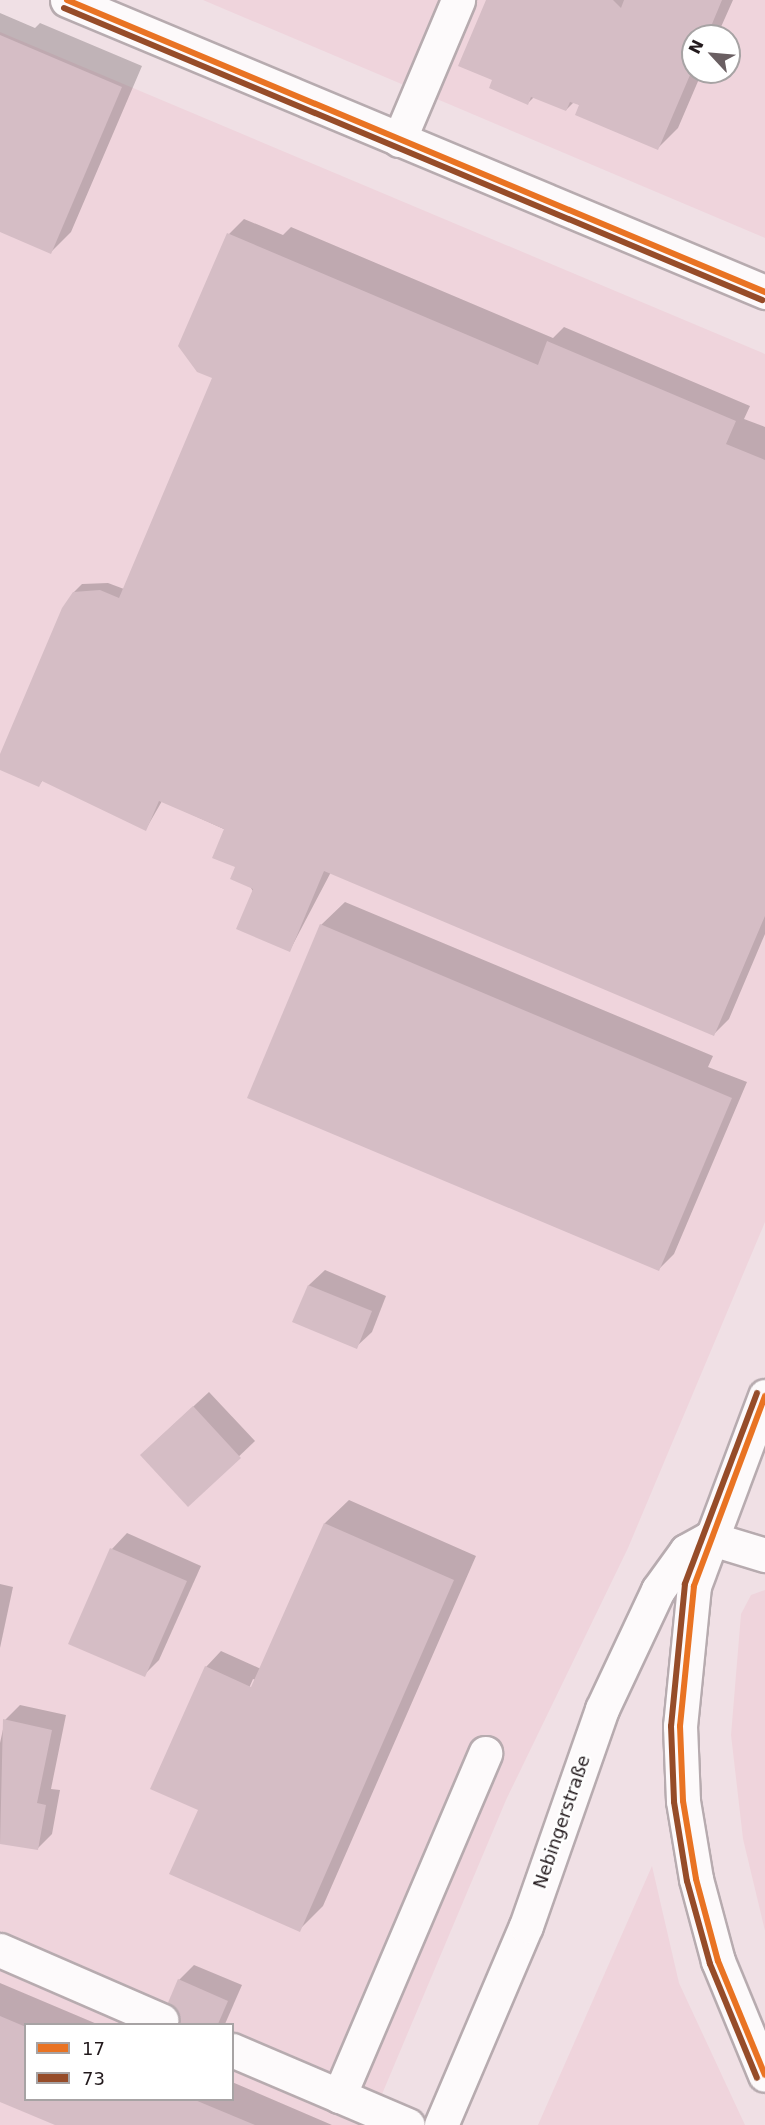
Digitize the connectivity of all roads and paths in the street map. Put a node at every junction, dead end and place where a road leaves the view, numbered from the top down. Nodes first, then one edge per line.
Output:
1 (67, 0) edge
2 (458, 0) edge
3 (399, 140) junction
4 (765, 292) edge
5 (765, 1396) edge
6 (709, 1538) junction
7 (765, 1556) edge
8 (485, 1753) dead end
9 (0, 1950) edge
10 (161, 2020) dead end
11 (234, 2051) edge
12 (765, 2075) edge
13 (349, 2108) edge
14 (408, 2125) edge
15 (441, 2125) edge

1 - 3 street
2 - 3 street
3 - 4 street
5 - 6 street
6 - 7 street
6 - 12 street
6 - 15 street, Nebingerstraße
8 - 13 street
9 - 10 street
11 - 13 street
13 - 14 street

